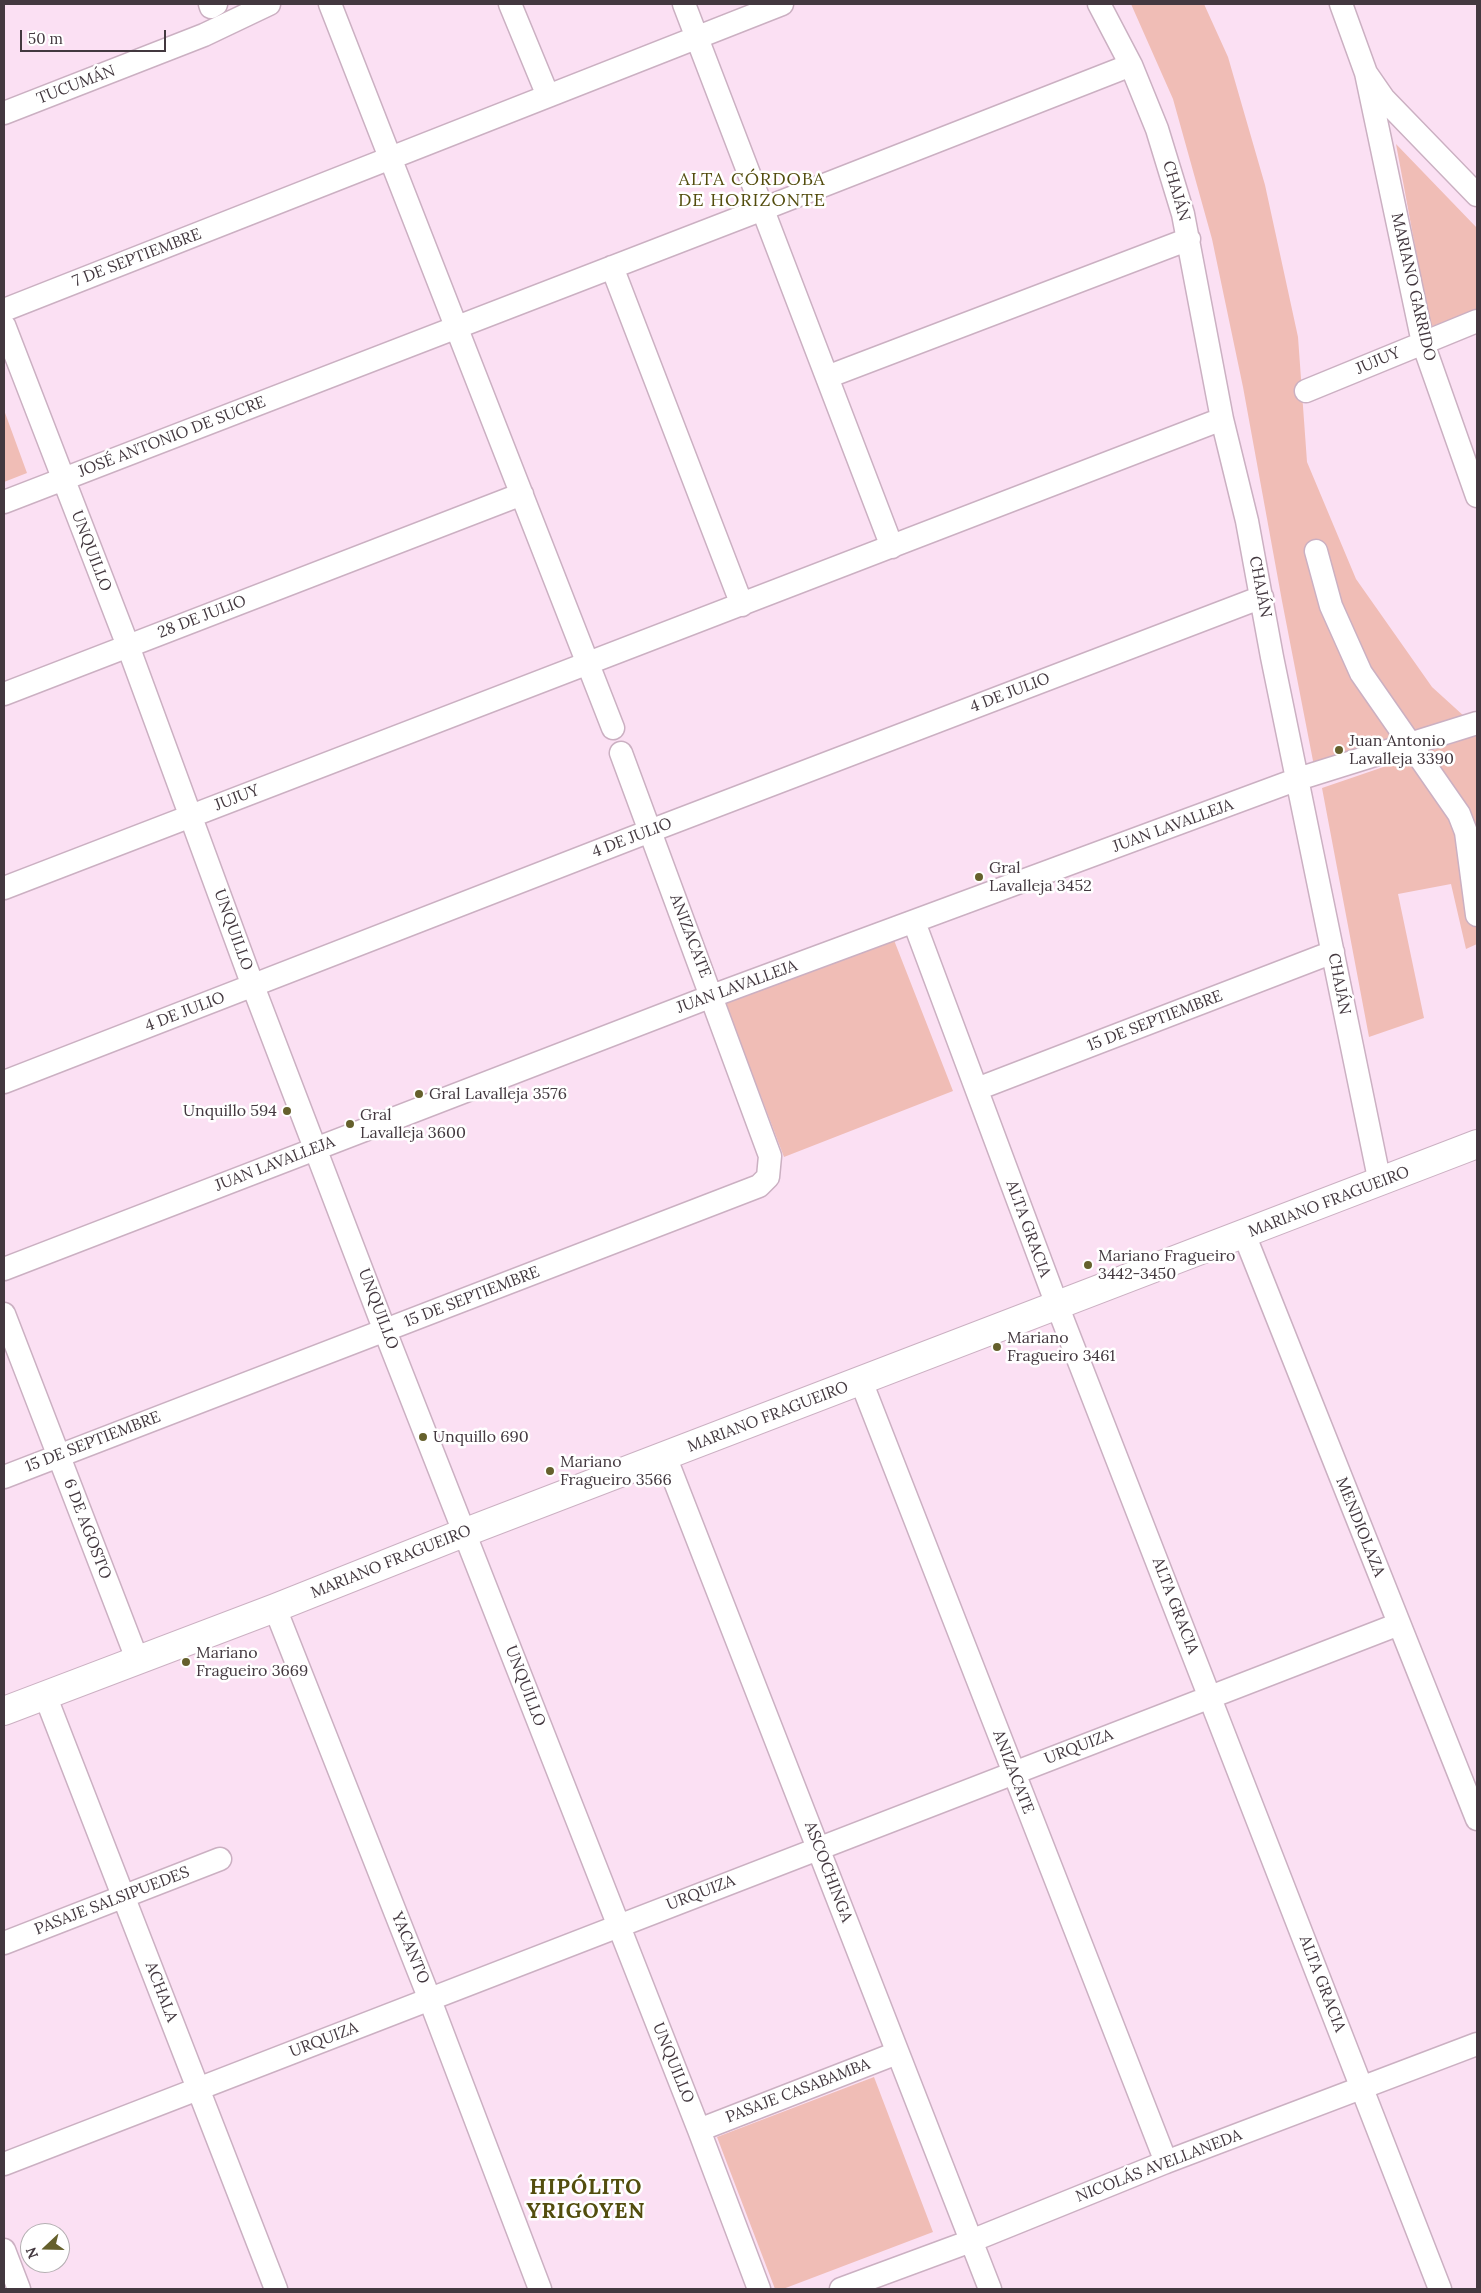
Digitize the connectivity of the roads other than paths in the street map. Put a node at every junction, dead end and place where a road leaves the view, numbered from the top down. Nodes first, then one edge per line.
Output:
1 (210, 4) edge
2 (216, 4) edge
3 (269, 4) edge
4 (330, 4) edge
5 (510, 4) edge
6 (684, 4) edge
7 (782, 4) edge
8 (1099, 4) edge
9 (1341, 4) edge
10 (697, 37) junction
11 (1131, 65) junction
12 (1366, 73) junction
13 (548, 96) junction
14 (4, 113) edge
15 (390, 158) junction
16 (1477, 195) edge
17 (763, 209) junction
18 (1189, 239) junction
19 (612, 267) junction
20 (4, 310) edge
21 (1477, 321) edge
22 (4, 325) edge
23 (456, 327) junction
24 (1423, 343) junction
25 (827, 377) junction
26 (1306, 391) dead end
27 (1222, 419) junction
28 (64, 478) junction
29 (522, 494) junction
30 (1477, 496) edge
31 (4, 502) edge
32 (892, 547) junction
33 (1316, 551) dead end
34 (1262, 597) junction
35 (742, 605) junction
36 (128, 646) junction
37 (588, 664) junction
38 (4, 694) edge
39 (1477, 723) edge
40 (613, 728) dead end
41 (1411, 744) junction
42 (621, 753) dead end
43 (1298, 779) junction
44 (190, 816) junction
45 (650, 830) junction
46 (4, 888) edge
47 (1477, 915) edge
48 (914, 922) junction
49 (1333, 952) junction
50 (253, 986) junction
51 (712, 996) junction
52 (4, 1082) edge
53 (977, 1089) junction
54 (1477, 1144) edge
55 (317, 1147) junction
56 (768, 1176) joint
57 (1380, 1183) junction
58 (1244, 1234) junction
59 (4, 1269) edge
60 (1057, 1306) junction
61 (4, 1314) edge
62 (386, 1331) junction
63 (861, 1381) junction
64 (58, 1456) junction
65 (666, 1456) junction
66 (4, 1476) edge
67 (466, 1532) junction
68 (275, 1608) junction
69 (1399, 1624) junction
70 (137, 1659) junction
71 (45, 1695) junction
72 (1211, 1697) junction
73 (4, 1711) edge
74 (1013, 1773) junction
75 (1477, 1820) edge
76 (819, 1848) junction
77 (220, 1860) dead end
78 (123, 1897) junction
79 (618, 1926) junction
80 (4, 1943) edge
81 (430, 2000) junction
82 (1477, 2044) edge
83 (897, 2053) junction
84 (198, 2088) junction
85 (1363, 2088) junction
86 (699, 2130) junction
87 (1166, 2162) junction
88 (4, 2164) edge
89 (972, 2241) junction
90 (4, 2250) edge
91 (19, 2289) edge
92 (276, 2289) edge
93 (540, 2289) edge
94 (759, 2289) edge
95 (841, 2289) edge
96 (990, 2289) edge
97 (1440, 2289) edge

1 - 2 street
3 - 14 street, TUCUMÁN
4 - 15 street
5 - 13 street
6 - 10 street
7 - 10 street, 7 DE SEPTIEMBRE
8 - 11 street, CHAJÁN
9 - 12 street
10 - 13 street, 7 DE SEPTIEMBRE
10 - 17 street
11 - 17 street, JOSÉ ANTONIO DE SUCRE
11 - 18 street, CHAJÁN
12 - 16 street
12 - 24 street, MARIANO GARRIDO
13 - 15 street, 7 DE SEPTIEMBRE
15 - 20 street, 7 DE SEPTIEMBRE
15 - 23 street
17 - 19 street, JOSÉ ANTONIO DE SUCRE
17 - 25 street
18 - 25 street
18 - 27 street, CHAJÁN
19 - 23 street, JOSÉ ANTONIO DE SUCRE
19 - 35 street
21 - 24 street, JUJUY
22 - 28 street, UNQUILLO
23 - 28 street, JOSÉ ANTONIO DE SUCRE
23 - 29 street
24 - 26 street, JUJUY
24 - 30 street, MARIANO GARRIDO
25 - 32 street
27 - 32 street, JUJUY
27 - 34 street, CHAJÁN
28 - 31 street, JOSÉ ANTONIO DE SUCRE
28 - 36 street, UNQUILLO
29 - 36 street, 28 DE JULIO
29 - 37 street
32 - 35 street, JUJUY
33 - 41 street
34 - 43 street, CHAJÁN
34 - 45 street, 4 DE JULIO
35 - 37 street, JUJUY
36 - 38 street, 28 DE JULIO
36 - 44 street, UNQUILLO
37 - 40 street
37 - 44 street, JUJUY
39 - 41 street, JUAN LAVALLEJA
41 - 43 street, JUAN LAVALLEJA
41 - 47 street
42 - 45 street, ANIZACATE
43 - 48 street, JUAN LAVALLEJA
43 - 49 street, CHAJÁN
44 - 46 street, JUJUY
44 - 50 street, UNQUILLO
45 - 50 street, 4 DE JULIO
45 - 51 street, ANIZACATE
48 - 51 street, JUAN LAVALLEJA
48 - 53 street, ALTA GRACIA
49 - 53 street, 15 DE SEPTIEMBRE
49 - 57 street, CHAJÁN
50 - 52 street, 4 DE JULIO
50 - 55 street, UNQUILLO
51 - 55 street, JUAN LAVALLEJA
51 - 56 street, ANIZACATE
53 - 60 street, ALTA GRACIA
54 - 57 main road, MARIANO FRAGUEIRO
55 - 59 street, JUAN LAVALLEJA
55 - 62 street, UNQUILLO
56 - 62 street, 15 DE SEPTIEMBRE
57 - 58 main road, MARIANO FRAGUEIRO
58 - 60 main road, MARIANO FRAGUEIRO
58 - 69 street, MENDIOLAZA
60 - 63 main road, MARIANO FRAGUEIRO
60 - 72 street, ALTA GRACIA
61 - 64 street, 6 DE AGOSTO
62 - 64 street, 15 DE SEPTIEMBRE
62 - 67 street, UNQUILLO
63 - 65 main road, MARIANO FRAGUEIRO
63 - 74 street, ANIZACATE
64 - 66 street, 15 DE SEPTIEMBRE
64 - 70 street, 6 DE AGOSTO
65 - 67 main road, MARIANO FRAGUEIRO
65 - 76 street, ASCOCHINGA
67 - 68 main road, MARIANO FRAGUEIRO
67 - 79 street, UNQUILLO
68 - 70 main road, MARIANO FRAGUEIRO
68 - 81 street, YACANTO
69 - 72 street, URQUIZA
69 - 75 street, MENDIOLAZA
70 - 71 main road, MARIANO FRAGUEIRO
71 - 73 main road, MARIANO FRAGUEIRO
71 - 78 street, ACHALA
72 - 74 street, URQUIZA
72 - 85 street, ALTA GRACIA
74 - 76 street, URQUIZA
74 - 87 street, ANIZACATE
76 - 79 street, URQUIZA
76 - 83 street, ASCOCHINGA
77 - 78 street, PASAJE SALSIPUEDES
78 - 80 street, PASAJE SALSIPUEDES
78 - 84 street, ACHALA
79 - 81 street, URQUIZA
79 - 86 street, UNQUILLO
81 - 84 street, URQUIZA
81 - 93 street, YACANTO
82 - 85 street, NICOLÁS AVELLANEDA
83 - 86 street, PASAJE CASABAMBA
83 - 89 street, ASCOCHINGA
84 - 88 street, URQUIZA
84 - 92 street, ACHALA
85 - 87 street, NICOLÁS AVELLANEDA
85 - 97 street, ALTA GRACIA
86 - 94 street, UNQUILLO
87 - 89 street, NICOLÁS AVELLANEDA
89 - 95 street, NICOLÁS AVELLANEDA
89 - 96 street, ASCOCHINGA
90 - 91 street

